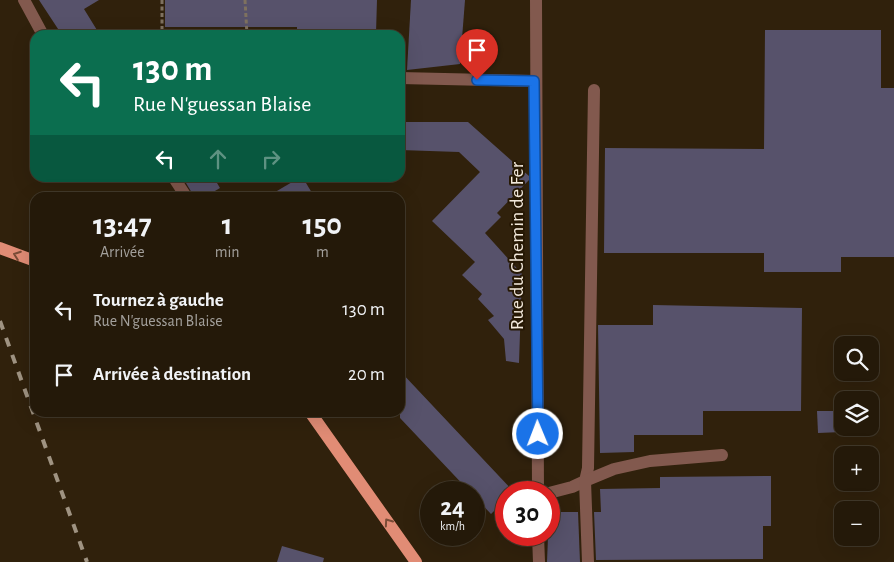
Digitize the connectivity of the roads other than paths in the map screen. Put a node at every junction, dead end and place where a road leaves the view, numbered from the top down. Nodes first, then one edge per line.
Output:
1 (24, 0) edge
2 (536, 0) edge
3 (40, 30) edge
4 (405, 78) edge
5 (534, 81) junction
6 (594, 90) dead end
7 (0, 248) edge
8 (30, 259) edge
9 (314, 417) edge
10 (722, 455) dead end
11 (585, 480) junction
12 (538, 481) edge
13 (560, 490) edge
14 (538, 546) edge
15 (416, 562) edge
16 (539, 562) edge
17 (588, 562) edge

1 - 3 street
2 - 5 street, Rue du Chemin de Fer
4 - 5 street
5 - 12 street, Rue du Chemin de Fer
6 - 11 street
8 -> 7 main road
15 -> 9 main road
10 - 11 street
11 - 13 street
11 - 17 street
14 - 16 street

